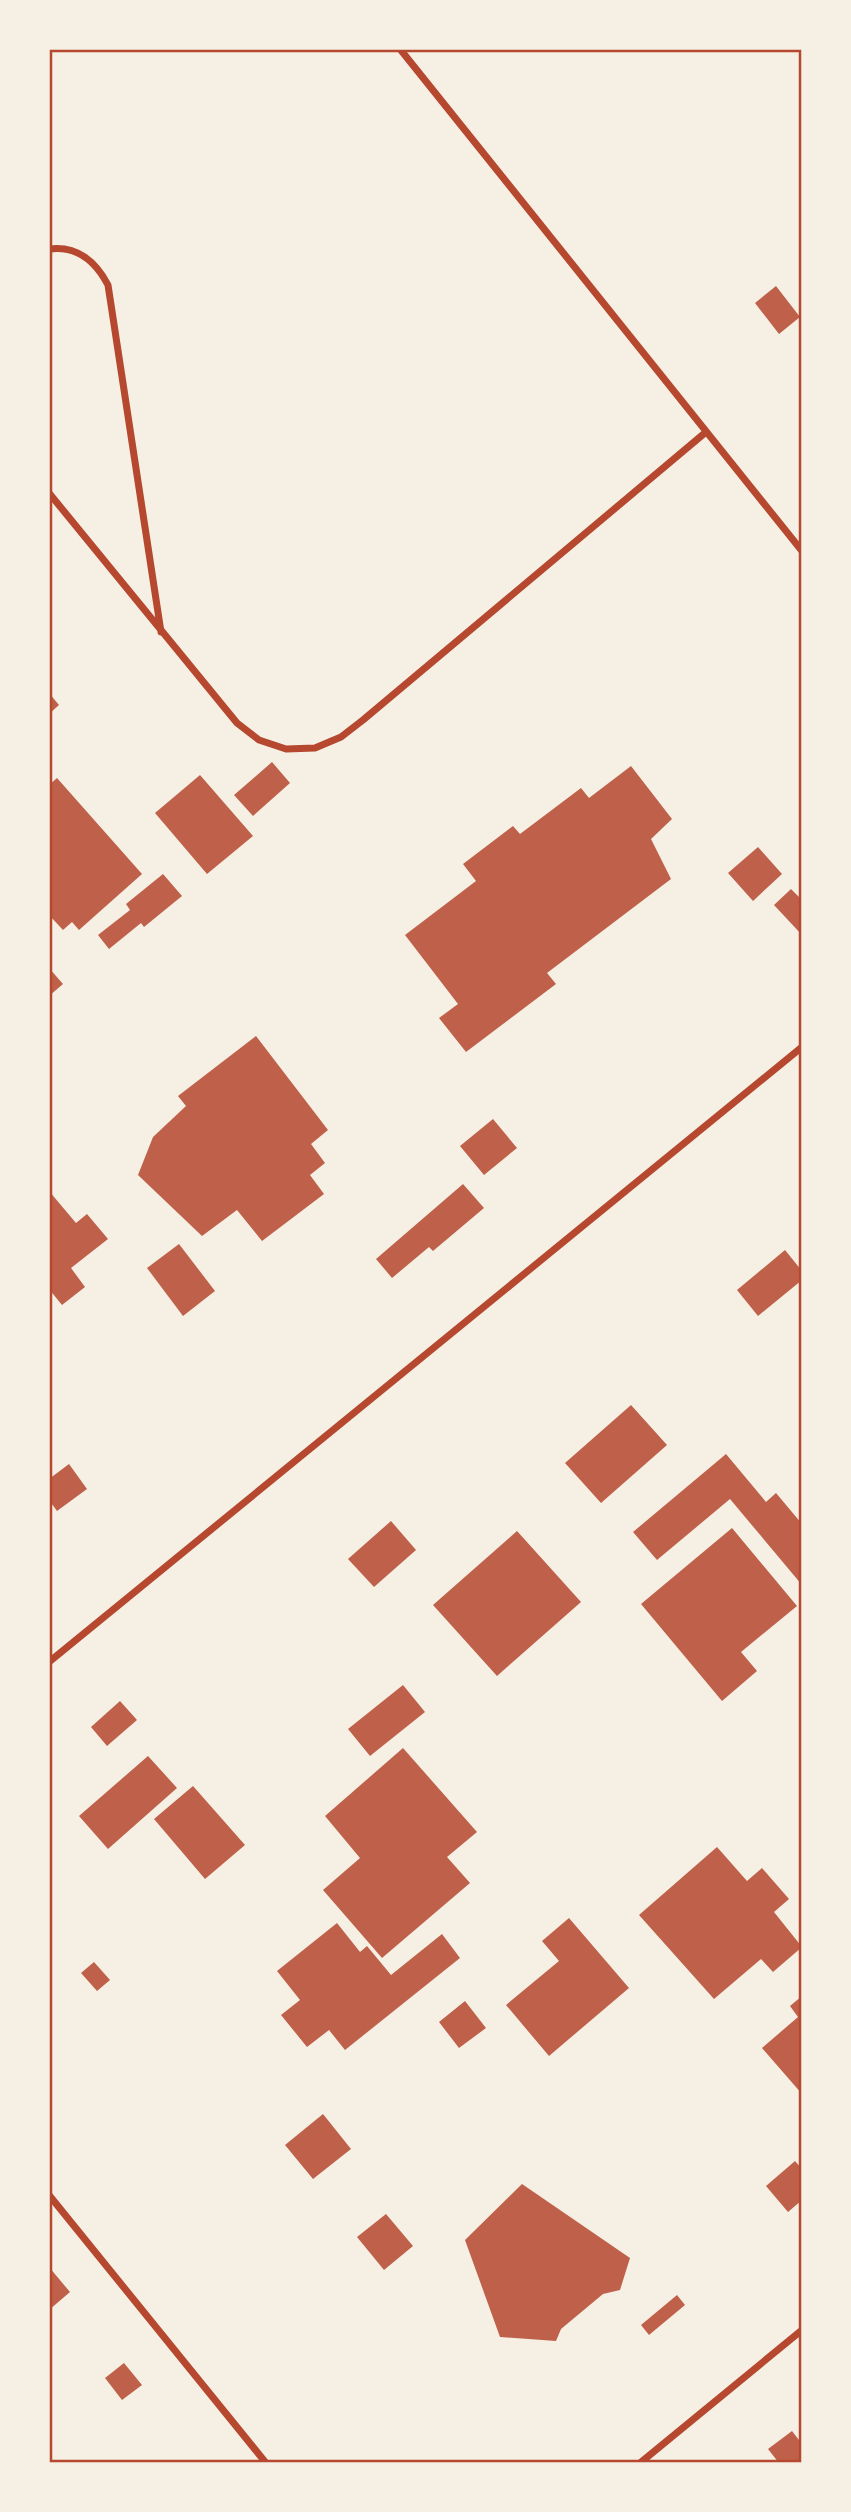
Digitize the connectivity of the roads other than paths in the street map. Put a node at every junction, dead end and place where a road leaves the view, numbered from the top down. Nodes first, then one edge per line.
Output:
1 (401, 49) edge
2 (49, 249) edge
3 (706, 432) junction
4 (49, 493) edge
5 (802, 551) edge
6 (161, 632) junction
7 (802, 1047) edge
8 (49, 1662) edge
9 (49, 2194) edge
10 (802, 2330) edge
11 (266, 2463) edge
12 (640, 2463) edge

1 - 3 street
2 - 6 street
3 - 5 street
3 - 6 street
4 - 6 street
7 - 8 street
9 - 11 street
10 - 12 street

